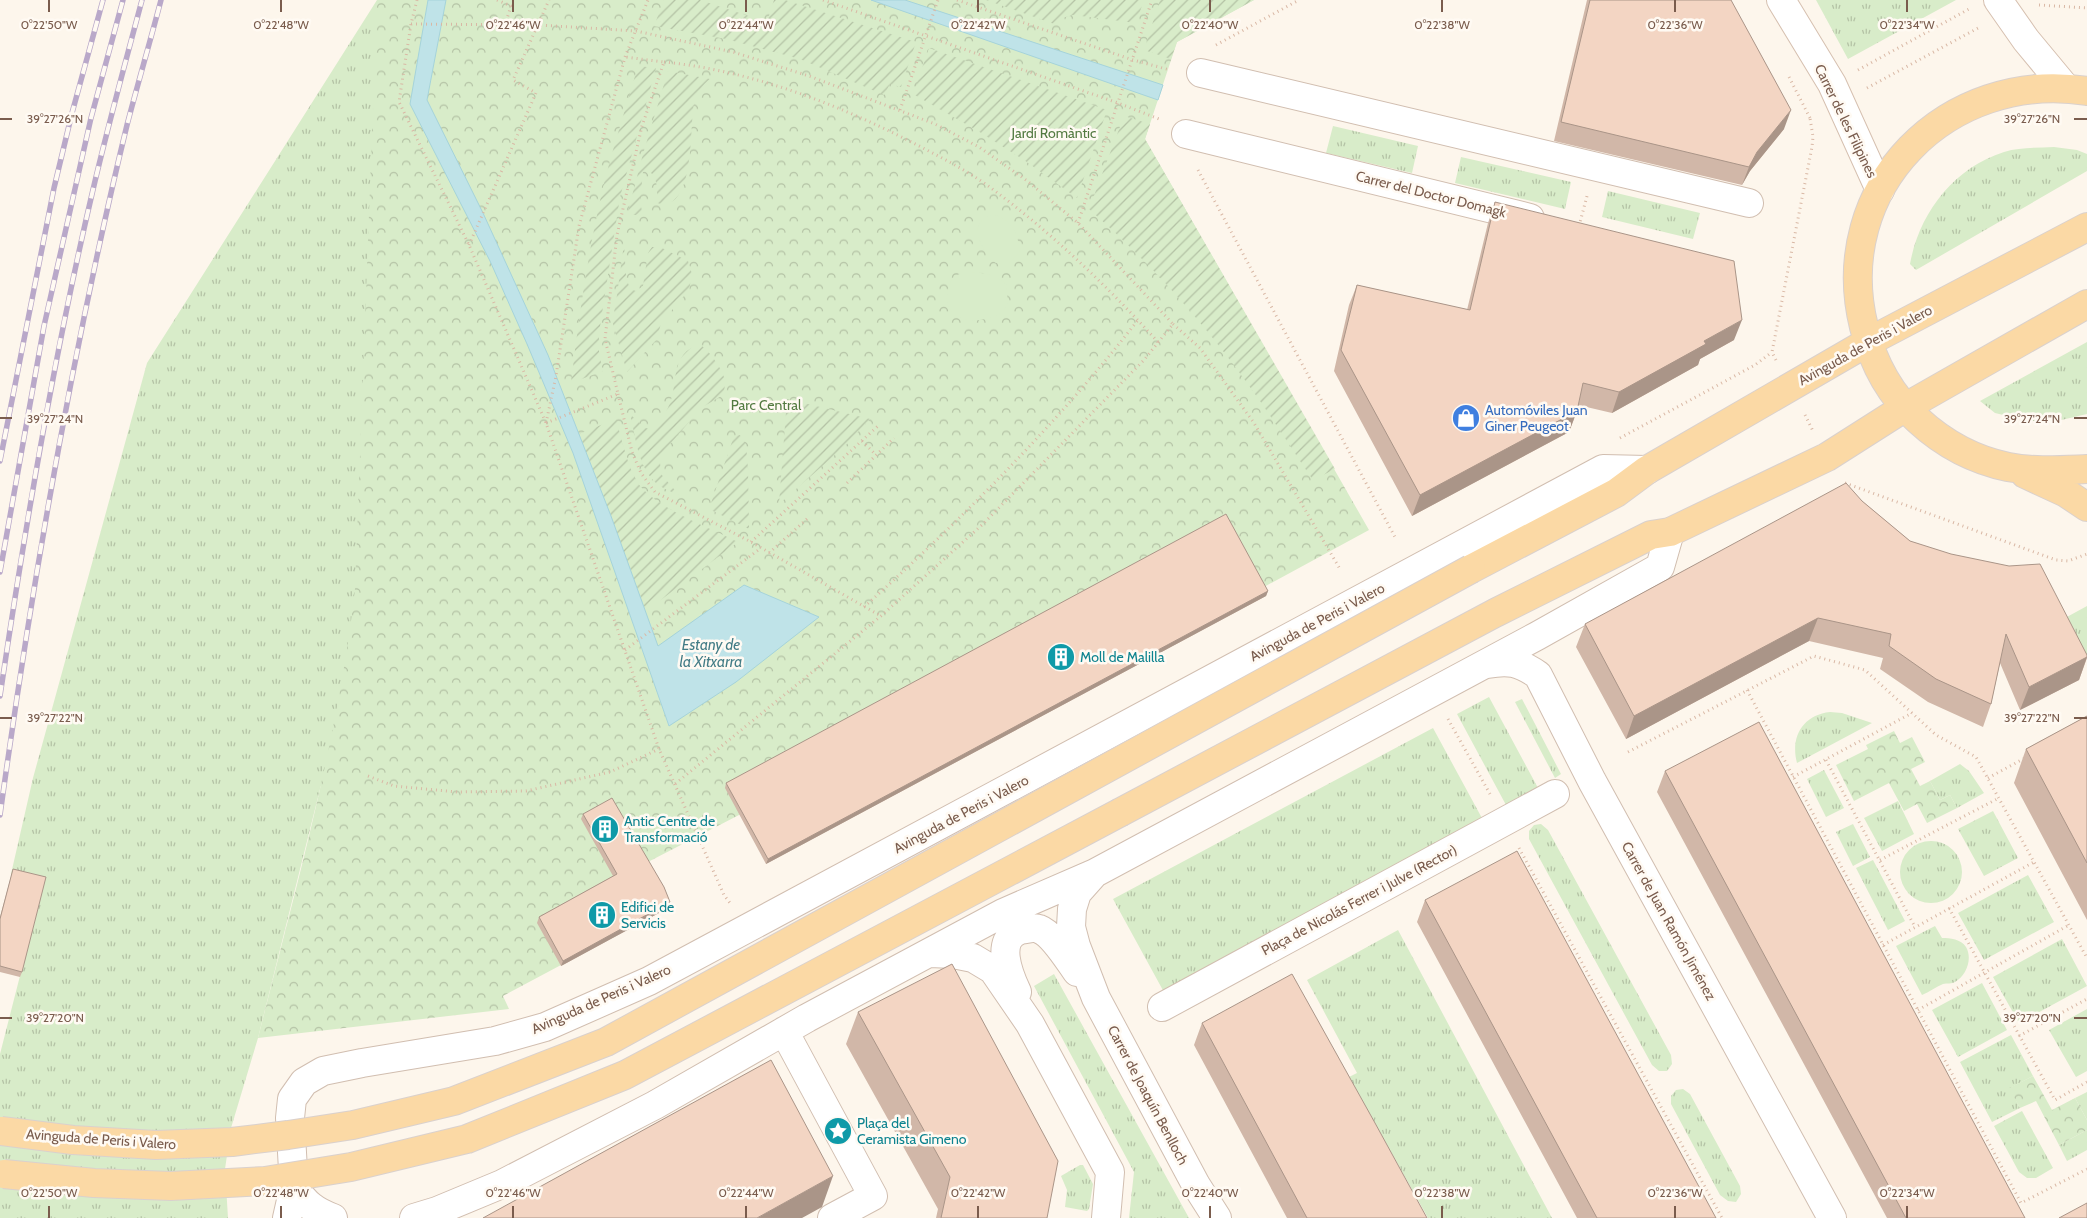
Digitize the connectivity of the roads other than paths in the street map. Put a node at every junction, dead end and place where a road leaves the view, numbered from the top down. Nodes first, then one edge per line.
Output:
1 (1781, 0) edge
2 (1993, 6) edge
3 (1201, 73) road end
4 (2076, 89) edge
5 (1186, 134) road end
6 (1880, 190) junction
7 (1748, 204) dead end
8 (1550, 222) edge
9 (2087, 227) edge
10 (2087, 304) edge
11 (1868, 342) junction
12 (1904, 408) junction
13 (2007, 467) junction
14 (2087, 469) edge
15 (1646, 470) junction
16 (2087, 507) edge
17 (1670, 532) junction
18 (1483, 665) junction
19 (1554, 794) dead end
20 (1095, 873) junction
21 (930, 953) junction
22 (1096, 998) junction
23 (1162, 1006) dead end
24 (1030, 1024) junction
25 (784, 1031) junction
26 (1, 1131) edge
27 (2, 1174) edge
28 (294, 1187) junction
29 (428, 1216) edge
30 (287, 1218) edge
31 (333, 1218) edge
32 (832, 1218) edge
33 (1106, 1218) edge
34 (1217, 1218) edge
35 (1832, 1218) edge

1 - 6 street, Carrer de les Filipines
2 - 4 street
3 - 7 street
4 - 6 main road
5 - 8 street, Carrer del Doctor Domagk
6 - 11 main road
9 - 11 main road, Avinguda de Peris i Valero
10 - 12 main road
11 - 12 main road
11 - 15 main road, Avinguda de Peris i Valero
12 - 13 main road
12 - 17 main road
13 - 14 main road
13 - 16 main road
15 - 26 main road, Avinguda de Peris i Valero, bridge
15 - 28 street, Avinguda de Peris i Valero
17 - 18 street
17 - 27 main road, bridge
18 - 20 street
18 - 35 street, Carrer de Juan Ramón Jiménez
19 - 23 street, Plaça de Nicolás Ferrer i Julve (Rector)
20 - 21 street
20 - 22 street, Carrer de Joaquín Benlloch
21 - 24 street, Carrer de Joaquín Benlloch
21 - 25 street
22 - 24 street, Carrer de Joaquín Benlloch
22 - 34 street, Carrer de Joaquín Benlloch
24 - 33 street, Carrer de Joaquín Benlloch
25 - 29 street
25 - 32 street
28 - 30 street, Avinguda de Peris i Valero
28 - 31 street

